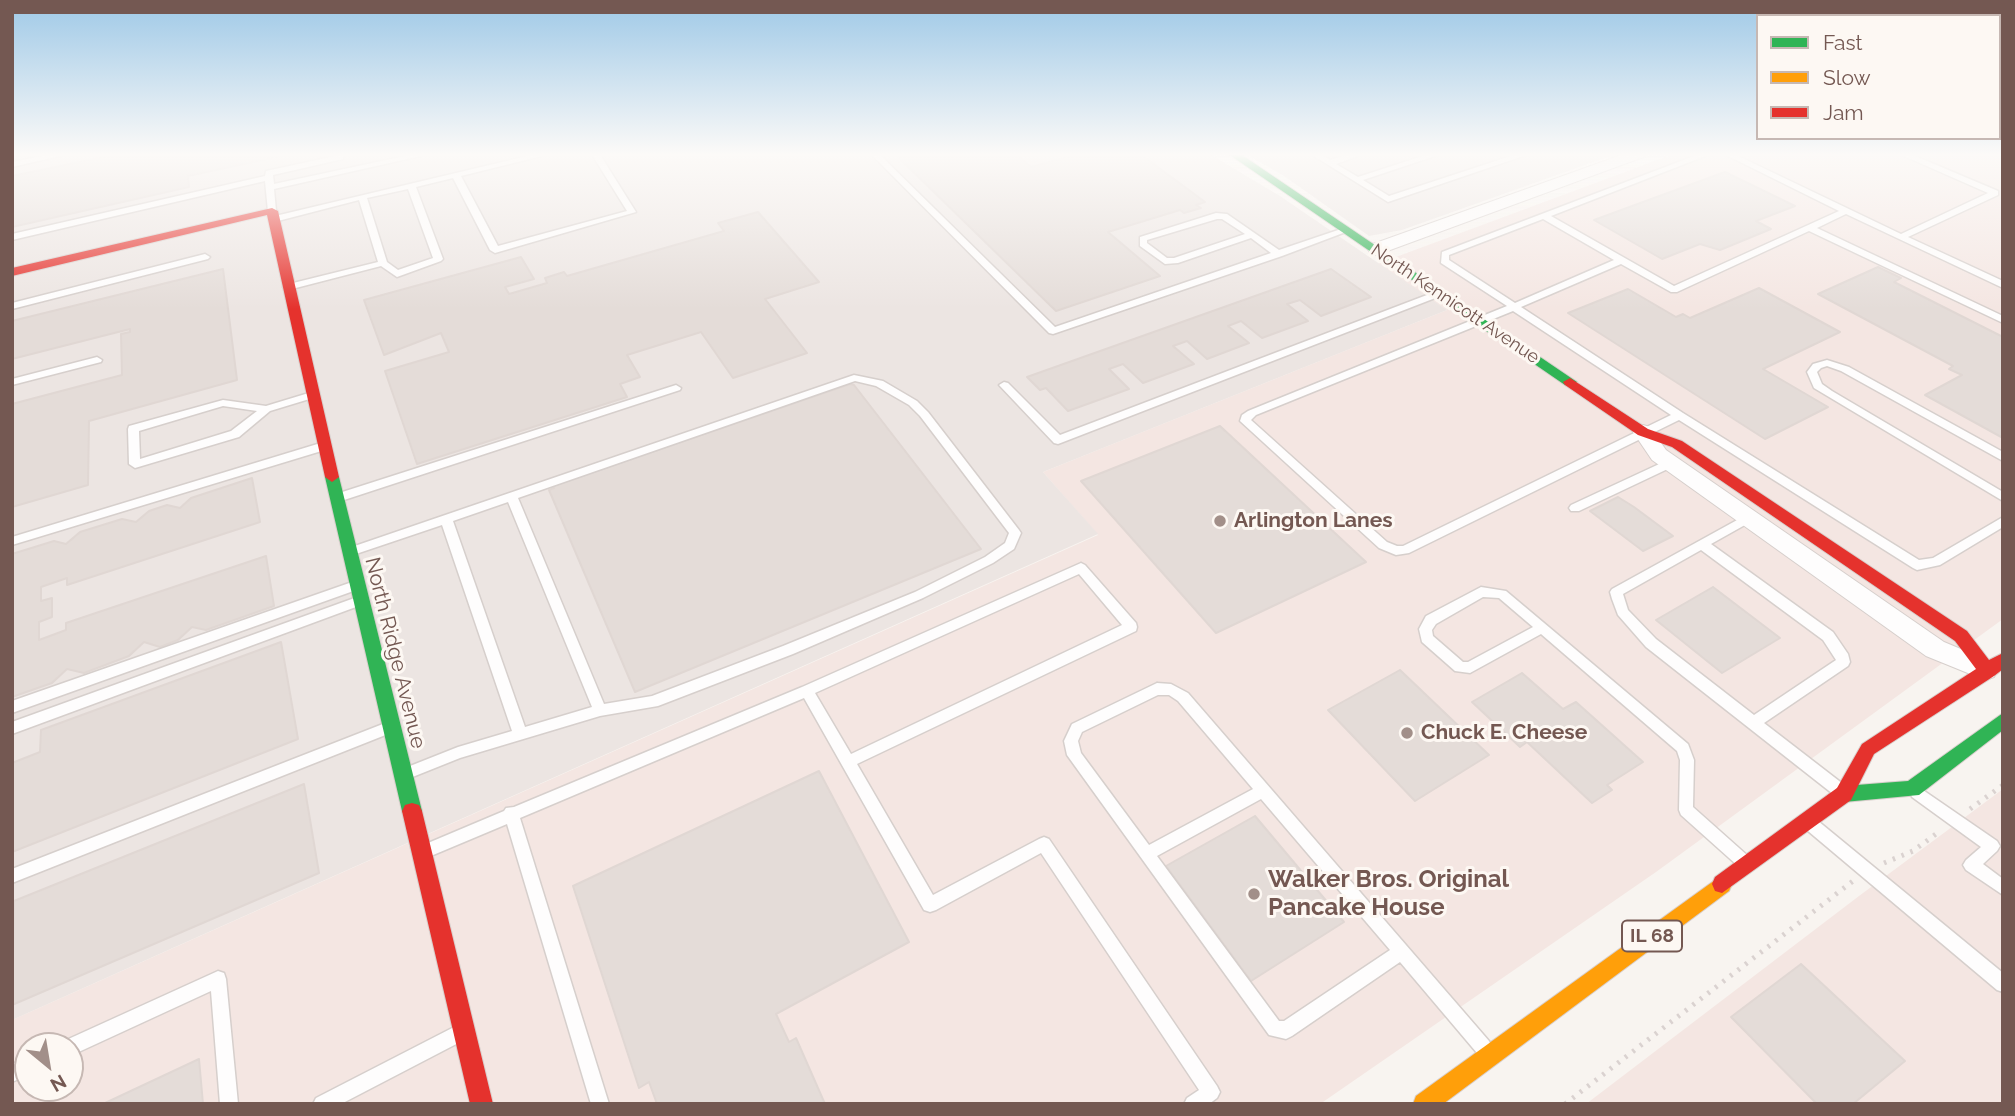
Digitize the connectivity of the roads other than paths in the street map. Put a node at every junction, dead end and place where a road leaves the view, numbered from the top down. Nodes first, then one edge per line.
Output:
1 (165, 205) edge
2 (272, 205) edge
3 (322, 205) edge
4 (365, 205) edge
5 (418, 205) edge
6 (472, 205) edge
7 (628, 205) edge
8 (926, 205) edge
9 (1310, 205) edge
10 (1497, 205) edge
11 (1573, 205) edge
12 (1834, 205) edge
13 (1969, 205) edge
14 (1846, 211) junction
15 (273, 215) junction
16 (1544, 216) junction
17 (1810, 228) junction
18 (1348, 230) junction
19 (1252, 235) junction
20 (12, 237) edge
21 (1901, 237) junction
22 (1376, 249) junction
23 (1279, 254) junction
24 (205, 257) dead end
25 (1621, 260) junction
26 (383, 263) junction
27 (12, 272) edge
28 (2003, 285) edge
29 (288, 287) junction
30 (1440, 293) junction
31 (12, 306) edge
32 (1514, 307) junction
33 (1480, 320) junction
34 (2003, 320) edge
35 (97, 360) dead end
36 (12, 382) edge
37 (1004, 385) dead end
38 (676, 388) dead end
39 (312, 395) junction
40 (266, 409) junction
41 (1679, 415) junction
42 (1643, 432) junction
43 (324, 446) junction
44 (2003, 457) edge
45 (1670, 463) junction
46 (511, 496) junction
47 (2003, 497) edge
48 (337, 498) junction
49 (1575, 508) dead end
50 (1748, 518) junction
51 (446, 519) junction
52 (2003, 521) edge
53 (12, 541) edge
54 (1702, 544) junction
55 (350, 552) junction
56 (360, 593) junction
57 (1542, 627) junction
58 (1998, 670) edge
59 (807, 691) junction
60 (12, 707) edge
61 (600, 710) junction
62 (2003, 720) edge
63 (1753, 723) junction
64 (392, 727) junction
65 (12, 728) edge
66 (520, 734) junction
67 (849, 761) junction
68 (403, 775) junction
69 (1912, 789) junction
70 (1263, 790) junction
71 (1844, 794) junction
72 (511, 813) junction
73 (1808, 822) junction
74 (1997, 841) edge
75 (422, 853) junction
76 (1147, 854) junction
77 (1748, 866) junction
78 (12, 876) edge
79 (2003, 888) edge
80 (1401, 952) junction
81 (2003, 984) edge
82 (465, 1031) junction
83 (84, 1041) edge
84 (1490, 1056) junction
85 (229, 1104) edge
86 (322, 1104) edge
87 (482, 1104) edge
88 (600, 1104) edge
89 (1193, 1104) edge
90 (1424, 1104) edge

1 - 20 lane
2 - 15 lane
3 - 15 lane
4 - 26 lane
5 - 26 lane
6 - 7 lane
8 - 23 lane
9 - 18 street, North Kennicott Avenue
10 - 22 street
11 - 16 lane
12 - 14 lane
13 - 21 lane
14 - 17 lane
14 - 21 lane
15 - 27 street
15 - 29 street, North Ridge Avenue
16 - 25 lane
16 - 32 lane
17 - 25 lane
17 - 34 lane
18 - 22 street, North Kennicott Avenue
18 - 23 lane
19 - 19 lane
19 - 23 lane
21 - 28 lane
22 - 30 street, North Kennicott Avenue
24 - 31 lane
25 - 32 lane
26 - 29 lane
29 - 39 street, North Ridge Avenue
30 - 33 street, North Kennicott Avenue
30 - 37 lane
32 - 33 lane
32 - 41 lane
33 - 42 street, North Kennicott Avenue
33 - 42 lane
35 - 36 lane
38 - 48 lane
39 - 40 lane
39 - 43 street, North Ridge Avenue
40 - 40 lane
41 - 42 lane
41 - 52 lane
42 - 45 street, North Kennicott Avenue
42 - 58 street, North Kennicott Avenue
43 - 48 street, North Ridge Avenue
43 - 53 lane
44 - 47 lane
45 - 49 lane
45 - 50 street, North Kennicott Avenue
46 - 51 lane
46 - 61 lane
46 - 61 lane
48 - 55 street, North Ridge Avenue
50 - 54 lane
50 - 58 street, North Kennicott Avenue
51 - 55 lane
51 - 66 lane
54 - 63 lane
54 - 63 lane
55 - 56 street, North Ridge Avenue
56 - 60 lane
56 - 64 street, North Ridge Avenue
56 - 65 lane
57 - 57 lane
57 - 77 lane
58 - 71 street, IL 68
59 - 67 lane
59 - 67 lane
59 - 72 lane
61 - 66 lane
62 - 69 street
63 - 71 lane
64 - 68 street, North Ridge Avenue
64 - 78 lane
66 - 68 lane
67 - 89 lane
68 - 75 street, North Ridge Avenue
69 - 71 street
69 - 74 lane
70 - 76 lane
70 - 76 lane
70 - 80 lane
71 - 73 street, IL 68
72 - 75 lane
72 - 88 lane
73 - 77 street, IL 68
73 - 81 lane
74 - 79 lane
75 - 82 street, North Ridge Avenue
76 - 80 lane
77 - 84 street, IL 68
80 - 84 lane
82 - 86 lane
82 - 87 street, North Ridge Avenue
83 - 85 lane
84 - 90 street, IL 68

